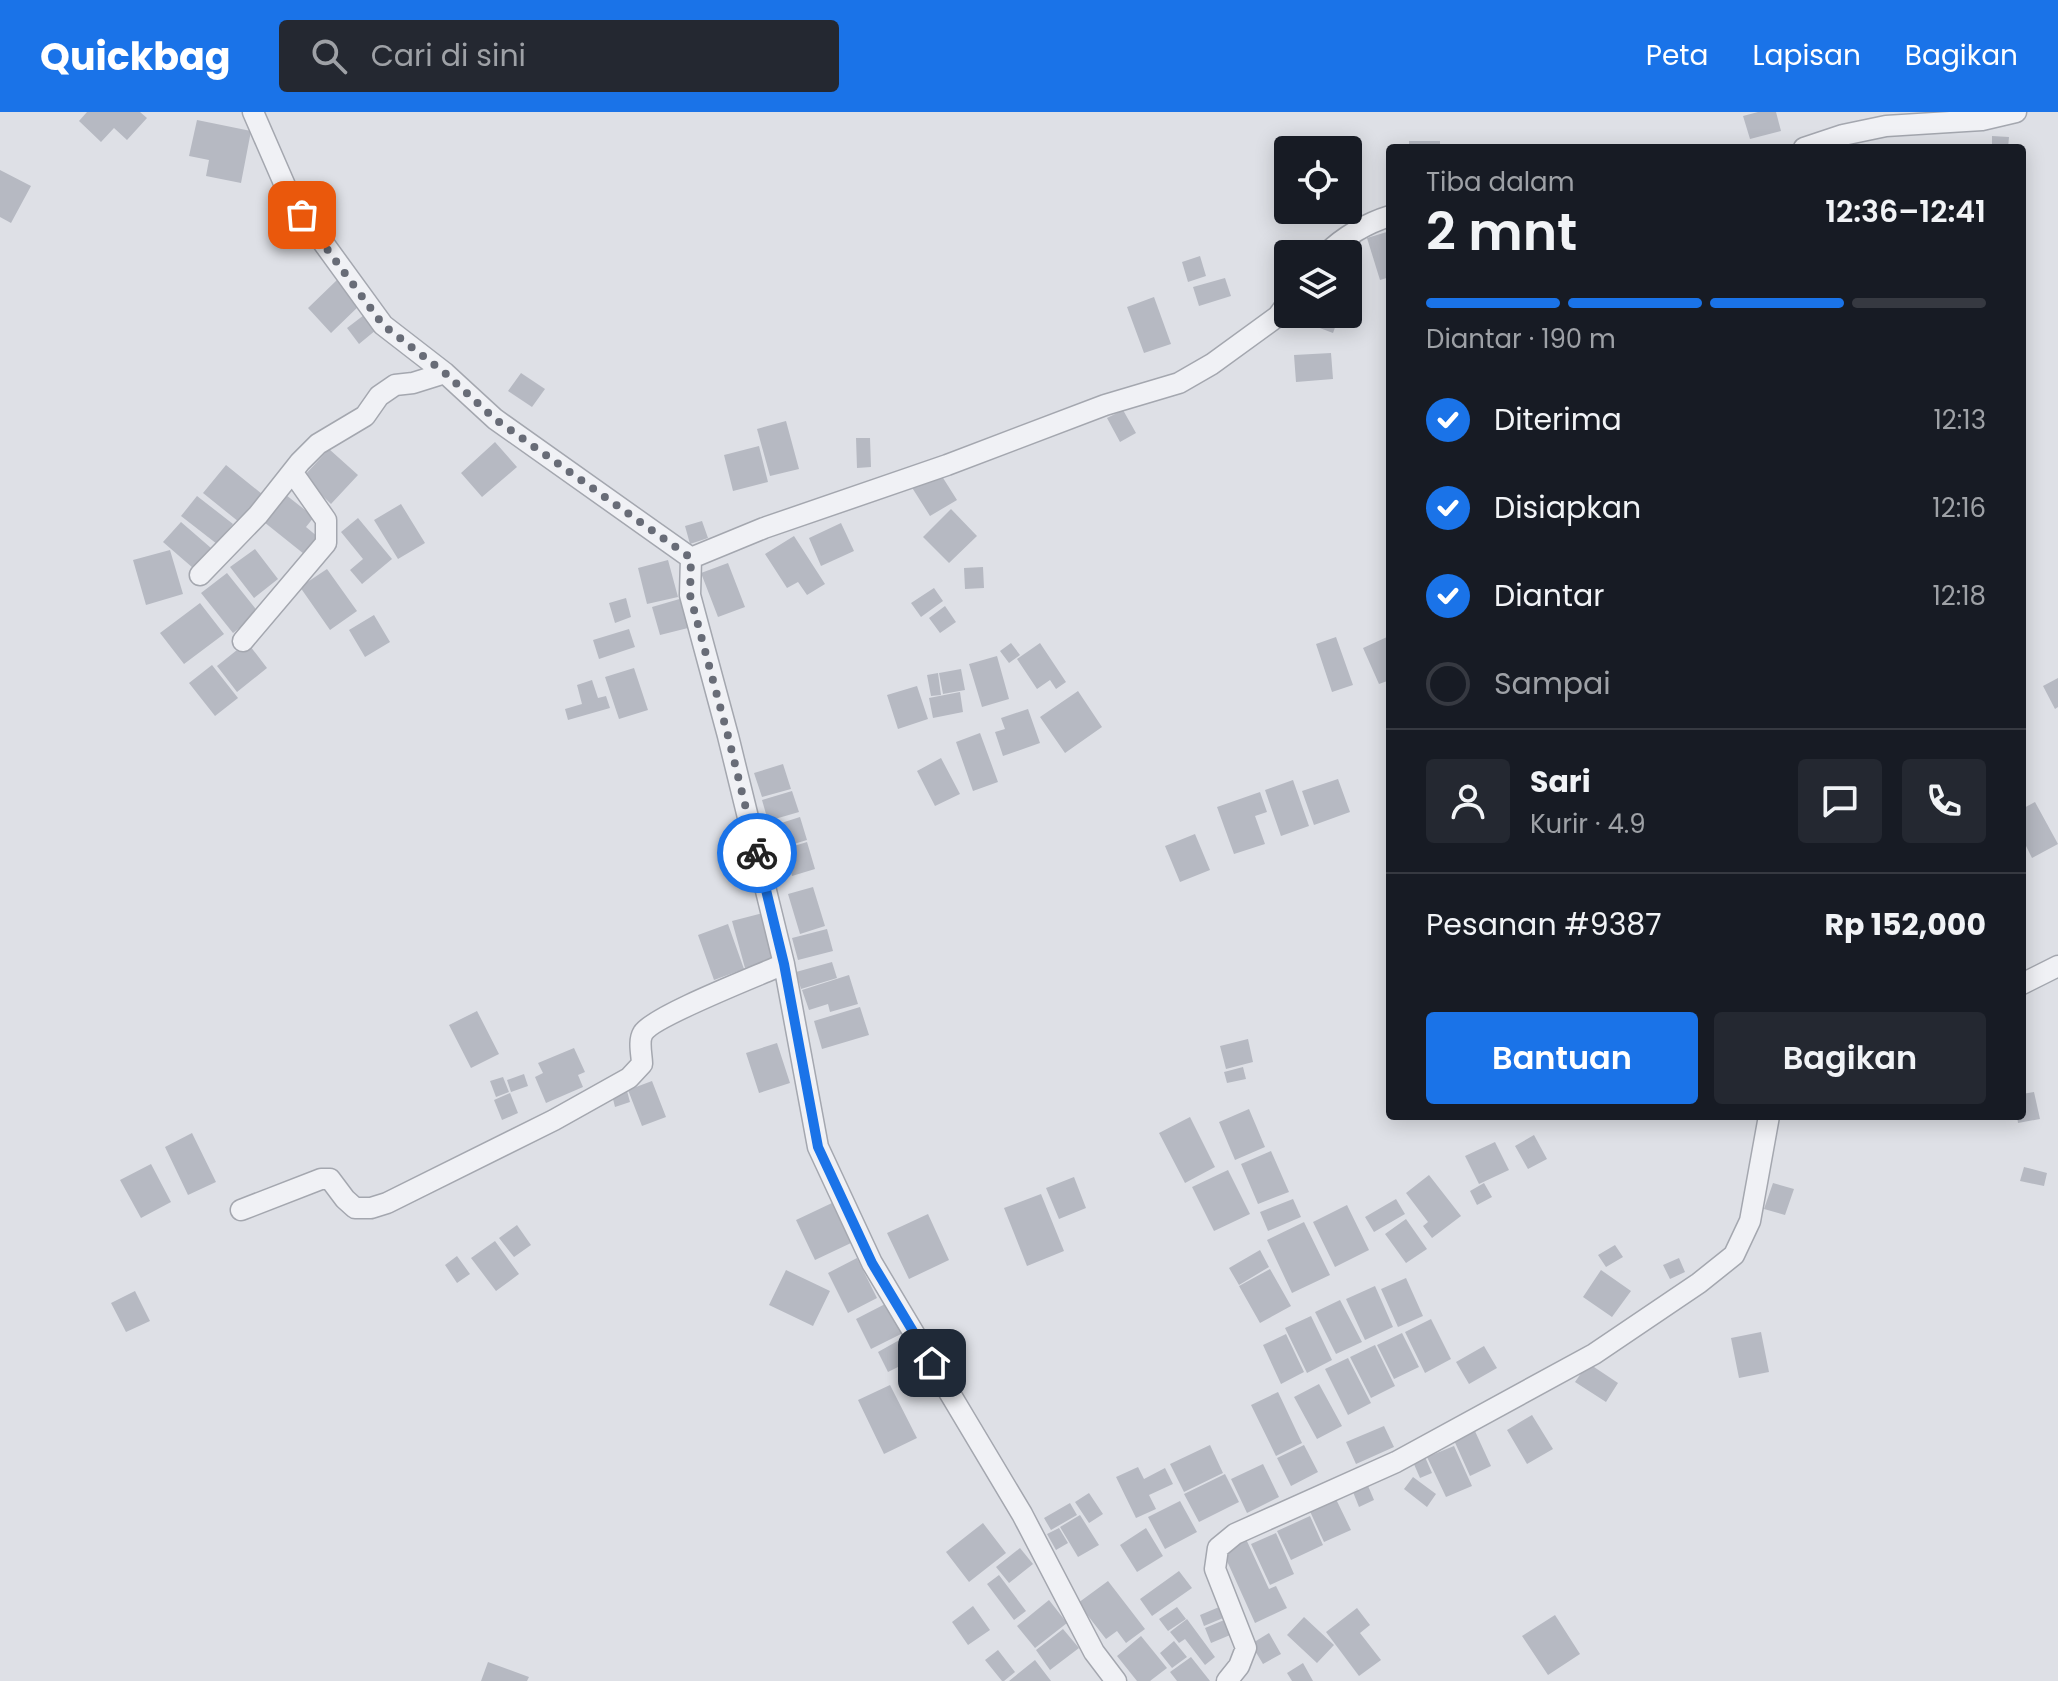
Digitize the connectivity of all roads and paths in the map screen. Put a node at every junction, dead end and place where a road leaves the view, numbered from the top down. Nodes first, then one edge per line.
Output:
1 (253, 112) edge
2 (2016, 112) edge
3 (1816, 144) edge
4 (1386, 217) edge
5 (1342, 240) edge
6 (1274, 319) edge
7 (445, 373) junction
8 (293, 473) junction
9 (691, 558) junction
10 (200, 575) dead end
11 (243, 641) dead end
12 (784, 964) junction
13 (2058, 966) edge
14 (2026, 982) edge
15 (1768, 1120) edge
16 (241, 1210) dead end
17 (1116, 1681) edge
18 (1227, 1681) edge

1 - 7 street
2 - 3 street
4 - 5 street
6 - 9 street
7 - 8 street
7 - 9 street
8 - 10 street
8 - 11 street
9 - 12 street
12 - 16 street
12 - 17 street
13 - 14 street
15 - 18 street

